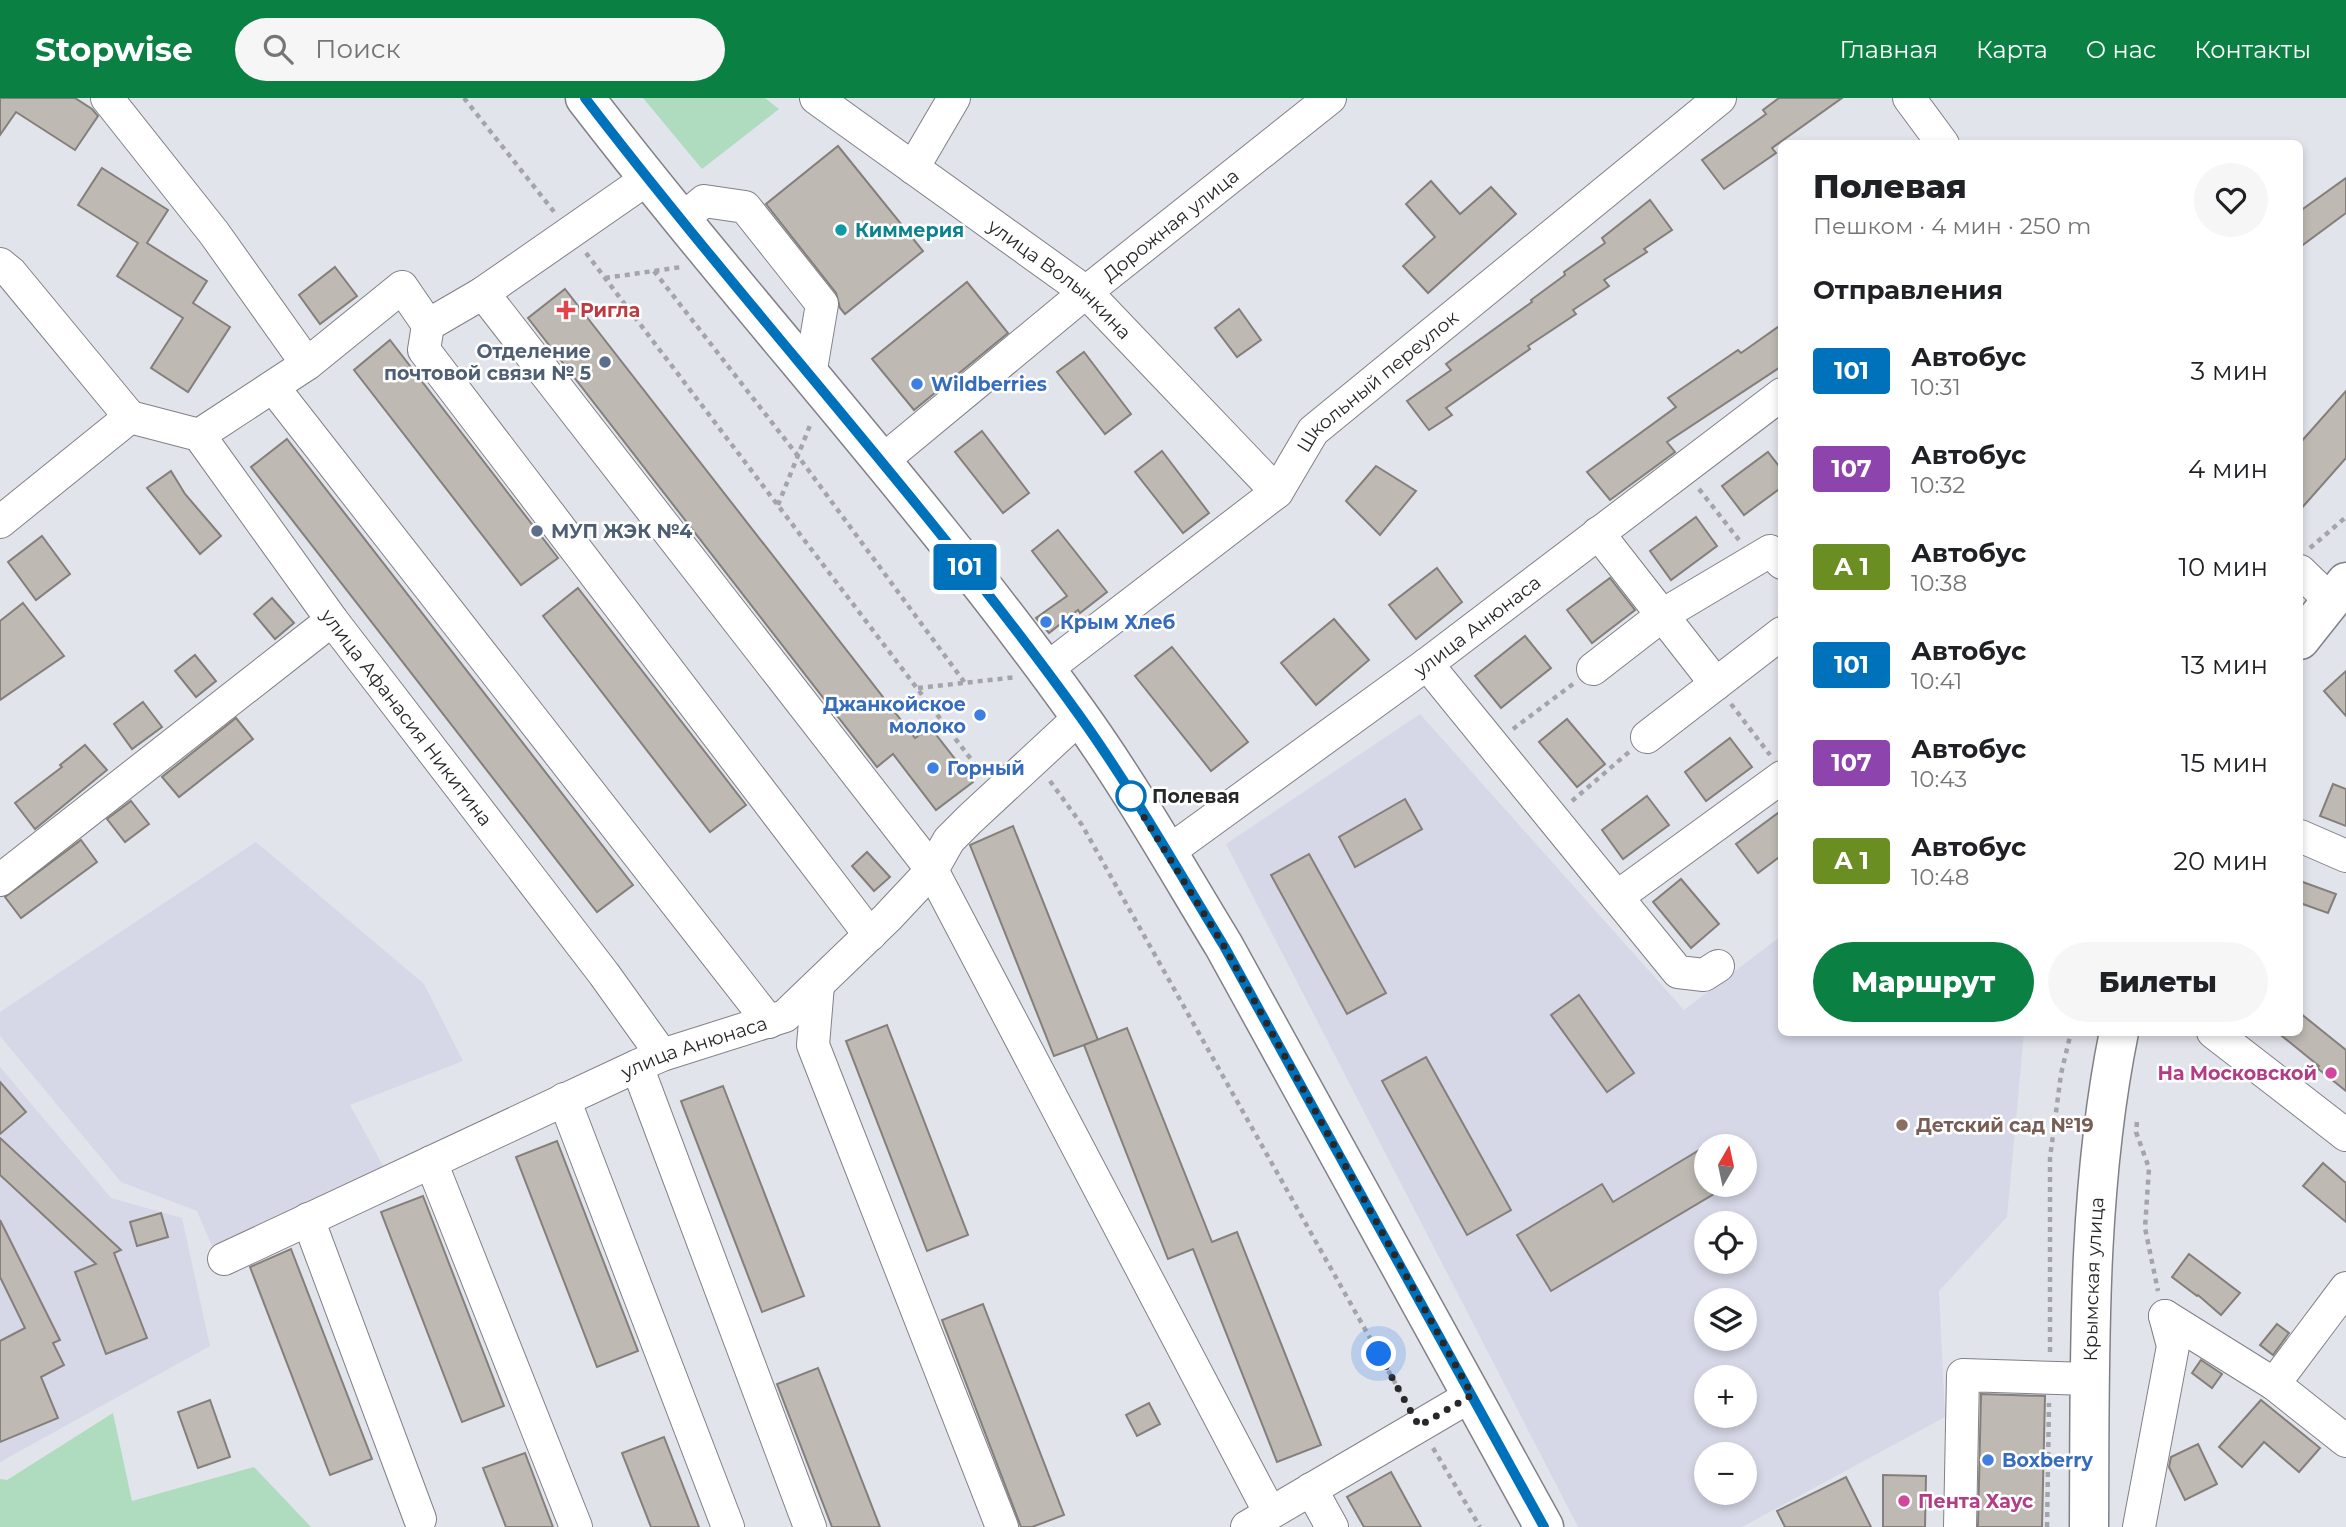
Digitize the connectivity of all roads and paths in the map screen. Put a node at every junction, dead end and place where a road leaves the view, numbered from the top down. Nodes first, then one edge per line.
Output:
1 (107, 98) edge
2 (464, 98) edge
3 (585, 98) edge
4 (816, 98) edge
5 (954, 98) edge
6 (1330, 98) edge
7 (1720, 98) edge
8 (1909, 98) edge
9 (1940, 140) edge
10 (913, 168) junction
11 (648, 179) junction
12 (681, 220) junction
13 (571, 232) junction
14 (0, 264) edge
15 (693, 265) dead end
16 (654, 271) junction
17 (606, 278) junction
18 (1086, 292) junction
19 (483, 293) junction
20 (428, 325) junction
21 (307, 364) junction
22 (810, 375) junction
23 (272, 387) junction
24 (1778, 397) edge
25 (816, 412) dead end
26 (130, 417) junction
27 (199, 435) junction
28 (797, 456) junction
29 (882, 461) junction
30 (1683, 469) junction
31 (1277, 492) junction
32 (778, 505) junction
33 (2346, 517) edge
34 (0, 522) edge
35 (1598, 533) junction
36 (2304, 560) edge
37 (1768, 561) edge
38 (2339, 591) edge
39 (1662, 615) junction
40 (332, 620) junction
41 (1778, 636) edge
42 (2303, 636) edge
43 (1427, 664) junction
44 (1593, 669) joint
45 (1037, 673) junction
46 (965, 683) junction
47 (1716, 684) junction
48 (917, 688) junction
49 (1080, 717) junction
50 (1647, 737) joint
51 (1492, 744) junction
52 (1035, 760) junction
53 (1777, 768) edge
54 (997, 794) junction
55 (1553, 818) junction
56 (2303, 837) edge
57 (1168, 852) junction
58 (2346, 856) edge
59 (932, 870) junction
60 (0, 880) edge
61 (1617, 897) junction
62 (870, 935) junction
63 (1718, 966) dead end
64 (818, 985) junction
65 (769, 1022) junction
66 (2070, 1036) edge
67 (2118, 1036) edge
68 (2218, 1036) edge
69 (649, 1060) junction
70 (564, 1100) junction
71 (2137, 1119) dead end
72 (2346, 1135) edge
73 (431, 1162) junction
74 (308, 1219) junction
75 (224, 1259) dead end
76 (2346, 1288) edge
77 (2165, 1316) junction
78 (2050, 1379) junction
79 (2090, 1379) junction
80 (2274, 1384) junction
81 (1472, 1395) junction
82 (1419, 1426) junction
83 (2346, 1441) edge
84 (1311, 1489) junction
85 (420, 1519) dead end
86 (1258, 1520) edge
87 (576, 1527) edge
88 (728, 1527) edge
89 (810, 1527) edge
90 (1002, 1527) edge
91 (1332, 1527) edge
92 (1480, 1527) edge
93 (1544, 1527) edge
94 (1960, 1527) edge
95 (2047, 1527) edge
96 (2089, 1527) edge
97 (2139, 1527) edge

1 - 21 street
2 - 13 path
3 - 11 main road
4 - 10 street, улица Волынкина
5 - 10 street
6 - 18 street, Дорожная улица
7 - 31 street, Школьный переулок
8 - 9 street
10 - 18 street, улица Волынкина
11 - 12 main road
11 - 13 street
12 - 22 main road
12 - 22 street
13 - 17 path
13 - 19 street
14 - 26 street
15 - 16 path
16 - 17 path
16 - 28 path
17 - 32 path
18 - 29 street, Дорожная улица
18 - 31 street, улица Волынкина
19 - 20 street
19 - 59 street
20 - 21 street
20 - 62 street
21 - 23 street
22 - 29 main road
23 - 27 street
23 - 65 street
24 - 30 street, улица Анюнаса
25 - 28 path
26 - 27 street
26 - 34 street
27 - 40 street, улица Афанасия Никитина
28 - 32 path
28 - 46 path
29 - 45 main road
30 - 35 street, улица Анюнаса
30 - 37 path
31 - 45 street, Школьный переулок
32 - 48 path
33 - 36 path
35 - 39 street
35 - 43 street, улица Анюнаса
36 - 38 street
37 - 39 street
38 - 42 main road
39 - 44 street
39 - 47 street
40 - 60 street
40 - 69 street, улица Афанасия Никитина
41 - 47 street
43 - 51 street
43 - 57 street, улица Анюнаса
44 - 51 path
45 - 46 path
45 - 49 main road
46 - 48 path
47 - 50 street
47 - 53 path
48 - 54 path
49 - 52 street, улица Анюнаса
49 - 57 main road
50 - 55 path
51 - 55 street
52 - 54 street, улица Анюнаса
52 - 82 path
53 - 61 street
54 - 59 street, улица Анюнаса
55 - 61 street
56 - 58 street
57 - 81 main road
59 - 62 street, улица Анюнаса
59 - 86 street
61 - 63 street
62 - 64 street, улица Анюнаса
64 - 65 street, улица Анюнаса
64 - 90 street
65 - 69 street, улица Анюнаса
66 - 78 path
67 - 79 main road, Крымская улица
68 - 72 street
69 - 70 street, улица Анюнаса
69 - 89 street, улица Афанасия Никитина
70 - 73 street, улица Анюнаса
70 - 88 street
71 - 77 path
73 - 74 street, улица Анюнаса
73 - 87 street
74 - 75 street, улица Анюнаса
74 - 85 street
76 - 80 street
77 - 80 street
77 - 97 street
78 - 79 street
78 - 94 street
78 - 95 path
79 - 96 main road, Крымская улица
80 - 83 street
81 - 82 street
81 - 93 main road
82 - 84 street
82 - 92 path
84 - 86 street
84 - 91 street

